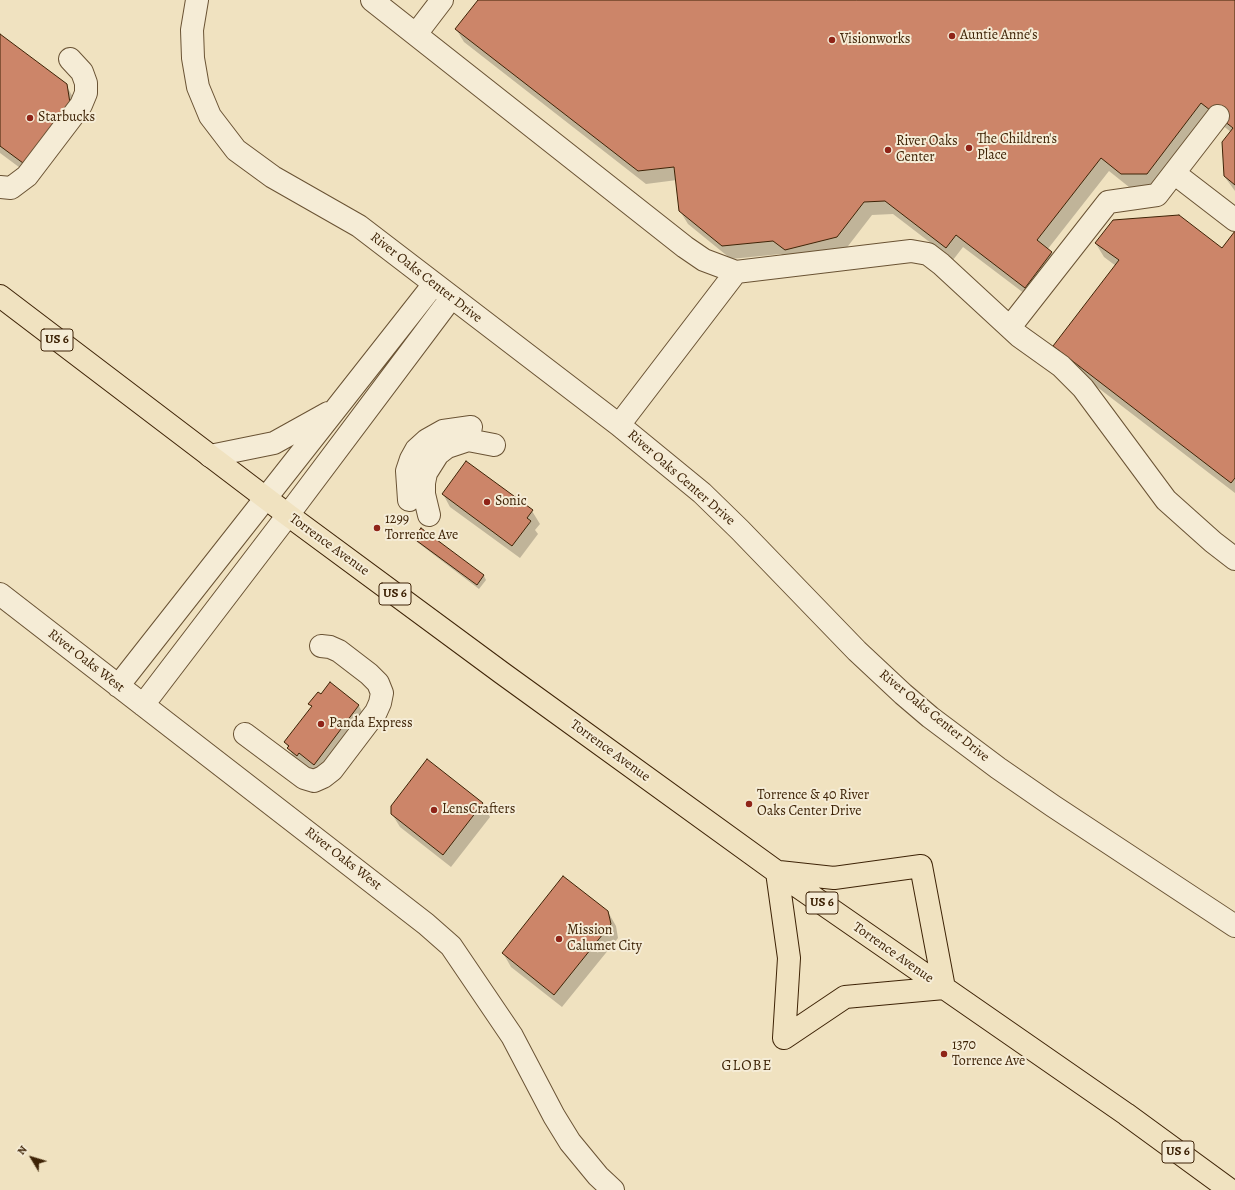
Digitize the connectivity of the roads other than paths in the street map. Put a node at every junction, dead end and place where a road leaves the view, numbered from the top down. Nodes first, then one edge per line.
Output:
1 (197, 0) edge
2 (372, 0) edge
3 (442, 0) edge
4 (416, 34) junction
5 (70, 59) dead end
6 (1218, 116) dead end
7 (1174, 173) junction
8 (0, 186) edge
9 (1235, 220) edge
10 (736, 272) junction
11 (434, 284) junction
12 (0, 296) edge
13 (451, 298) junction
14 (1010, 328) junction
15 (339, 406) junction
16 (619, 425) junction
17 (471, 427) dead end
18 (494, 445) dead end
19 (210, 456) junction
20 (266, 498) junction
21 (409, 500) dead end
22 (288, 515) junction
23 (429, 515) dead end
24 (1235, 559) edge
25 (0, 594) edge
26 (321, 646) dead end
27 (118, 686) junction
28 (143, 705) junction
29 (245, 734) dead end
30 (777, 872) junction
31 (1235, 926) edge
32 (944, 988) junction
33 (613, 1190) edge
34 (1230, 1190) edge

1 - 11 lane, River Oaks Center Drive
2 - 4 lane
3 - 4 lane
4 - 10 lane
5 - 8 lane
6 - 7 lane
7 - 9 lane
7 - 14 lane
10 - 14 lane
10 - 16 lane
11 - 13 lane, River Oaks Center Drive
11 - 15 lane
12 - 19 main road, Torrence Avenue / US 6
13 - 16 lane, River Oaks Center Drive
13 - 22 lane
14 - 24 lane
15 - 19 lane
15 - 20 lane
16 - 31 lane, River Oaks Center Drive
17 - 21 lane
18 - 23 lane
19 - 20 main road, Torrence Avenue / US 6
20 - 22 main road, Torrence Avenue / US 6
20 - 27 lane
22 - 28 lane
22 - 30 main road, Torrence Avenue / US 6
25 - 27 lane, River Oaks West
26 - 29 lane
27 - 28 lane, River Oaks West
28 - 33 lane, River Oaks West
30 - 32 main road, Torrence Avenue / US 6
30 - 32 main road
30 - 32 main road
32 - 34 main road, Torrence Avenue / US 6

